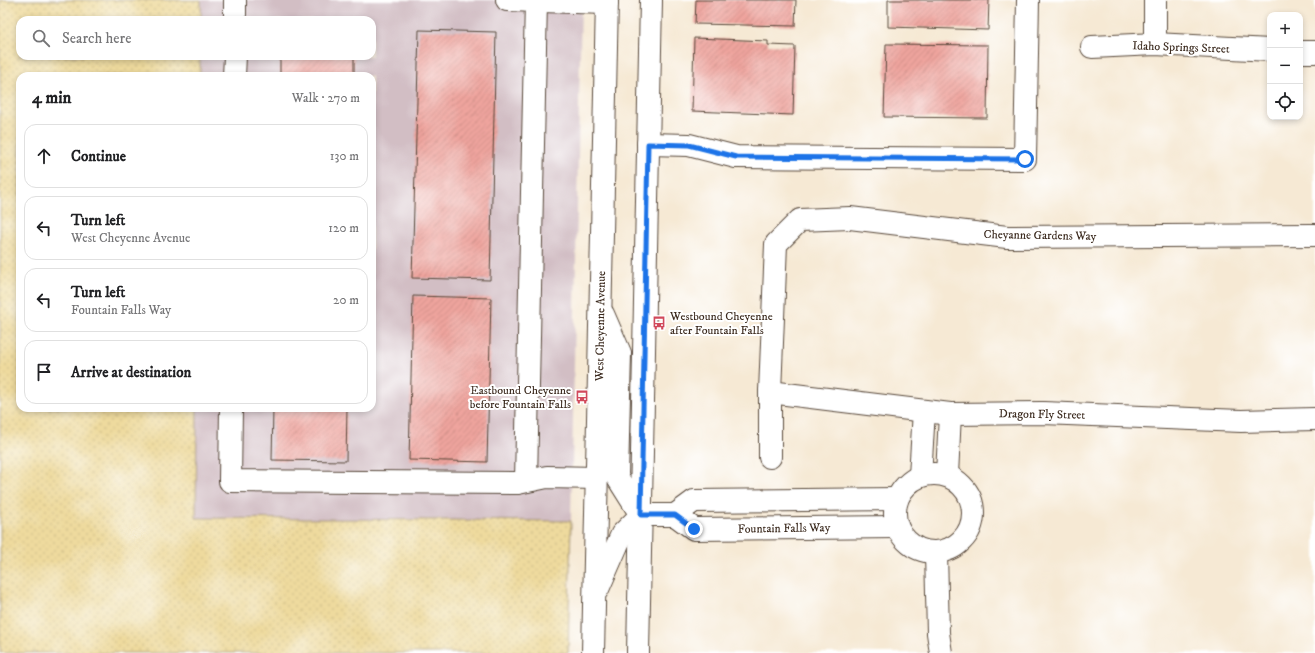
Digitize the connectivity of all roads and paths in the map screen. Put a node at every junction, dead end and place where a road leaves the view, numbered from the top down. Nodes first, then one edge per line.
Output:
1 (235, 0) edge
2 (507, 0) edge
3 (536, 0) edge
4 (651, 0) edge
5 (1028, 0) edge
6 (1155, 0) edge
7 (607, 1) edge
8 (235, 16) edge
9 (1156, 44) junction
10 (1092, 47) dead end
11 (1267, 50) edge
12 (1303, 52) edge
13 (1315, 52) edge
14 (235, 60) edge
15 (234, 72) edge
16 (648, 144) junction
17 (1315, 234) edge
18 (600, 307) junction
19 (770, 392) junction
20 (924, 411) junction
21 (231, 412) edge
22 (950, 414) junction
23 (1315, 419) edge
24 (770, 457) dead end
25 (947, 475) junction
26 (920, 476) junction
27 (597, 478) junction
28 (526, 481) junction
29 (897, 499) junction
30 (787, 500) junction
31 (641, 515) junction
32 (675, 515) junction
33 (897, 527) junction
34 (787, 528) junction
35 (936, 553) junction
36 (594, 599) junction
37 (593, 653) edge
38 (638, 653) edge
39 (941, 653) edge

1 - 8 street
2 - 3 street
3 - 7 street
3 - 28 street
4 - 16 street
5 - 16 street
6 - 9 street
7 - 18 street, West Cheyenne Avenue
9 - 10 street, Idaho Springs Street
9 - 11 street, Idaho Springs Street
12 - 13 street
14 - 15 street
16 - 31 street
17 - 19 street, Cheyanne Gardens Way
18 - 27 street, West Cheyenne Avenue
18 - 31 street
19 - 20 street, Dragon Fly Street
19 - 24 street
20 - 22 street, Dragon Fly Street
20 - 26 street
21 - 28 street
22 - 23 street, Dragon Fly Street
22 - 25 street
25 - 26 street
25 - 35 street
26 - 29 street
27 - 28 street
27 - 36 street, West Cheyenne Avenue
29 - 30 street
29 - 33 street
30 - 32 street
30 - 34 street
31 - 32 street
31 - 36 street
31 - 38 street
32 - 34 street, Fountain Falls Way
33 - 34 street, Fountain Falls Way
33 - 35 street
35 - 39 street
36 - 37 street, West Cheyenne Avenue

